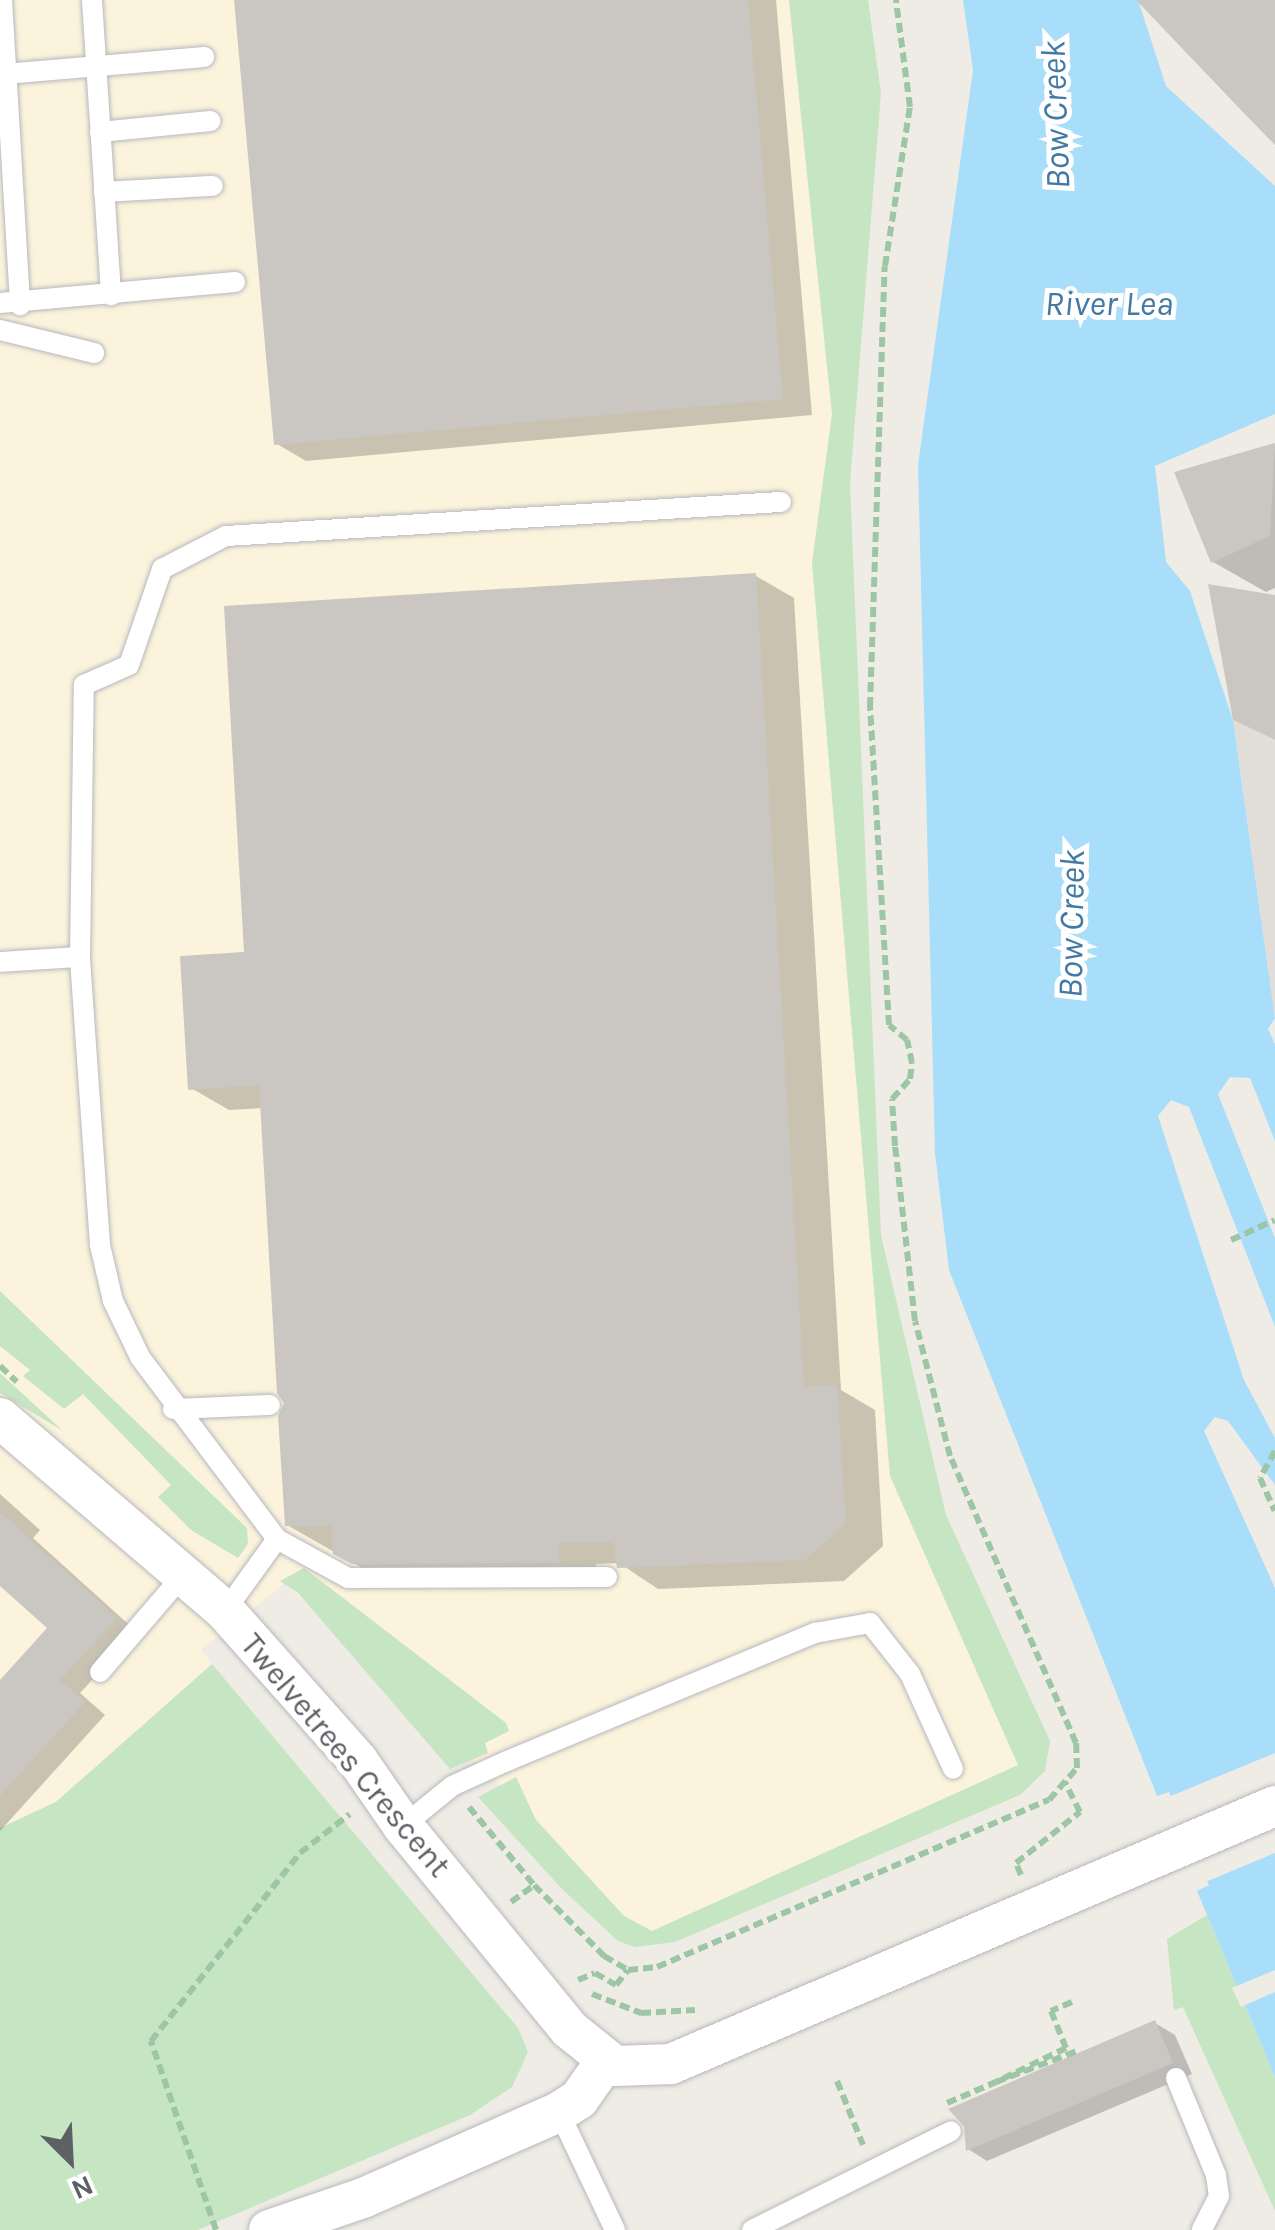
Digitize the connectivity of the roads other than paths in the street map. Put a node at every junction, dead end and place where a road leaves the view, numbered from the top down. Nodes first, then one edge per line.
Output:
1 (2, 0) edge
2 (92, 0) edge
3 (204, 57) dead end
4 (96, 68) junction
5 (5, 74) junction
6 (210, 121) dead end
7 (100, 132) junction
8 (213, 186) dead end
9 (104, 192) junction
10 (235, 282) dead end
11 (110, 295) junction
12 (10, 304) edge
13 (0, 330) edge
14 (94, 353) dead end
15 (781, 502) dead end
16 (80, 958) junction
17 (0, 962) edge
18 (270, 1404) dead end
19 (173, 1409) junction
20 (6, 1426) edge
21 (277, 1538) junction
22 (182, 1575) junction
23 (607, 1578) dead end
24 (225, 1611) junction
25 (100, 1672) dead end
26 (953, 1769) dead end
27 (1275, 1806) edge
28 (403, 1826) junction
29 (605, 2062) junction
30 (1176, 2078) dead end
31 (559, 2112) junction
32 (951, 2131) dead end
33 (269, 2230) edge
34 (615, 2230) edge
35 (752, 2230) edge
36 (1202, 2230) edge

1 - 5 lane
2 - 4 lane
3 - 4 lane
4 - 5 lane
4 - 7 lane
5 - 12 lane
6 - 7 lane
7 - 9 lane
8 - 9 lane
9 - 11 lane
10 - 11 lane
11 - 12 lane
13 - 14 lane
15 - 16 lane
16 - 17 lane
16 - 19 lane
18 - 19 lane
19 - 21 lane
20 - 22 street, Twelvetrees Crescent
21 - 23 lane
21 - 24 lane
22 - 24 street, Twelvetrees Crescent
22 - 25 lane
24 - 28 street, Twelvetrees Crescent
26 - 28 lane
27 - 29 street
28 - 29 street, Twelvetrees Crescent
29 - 31 street
30 - 36 lane
31 - 33 street
31 - 34 lane
32 - 35 lane

